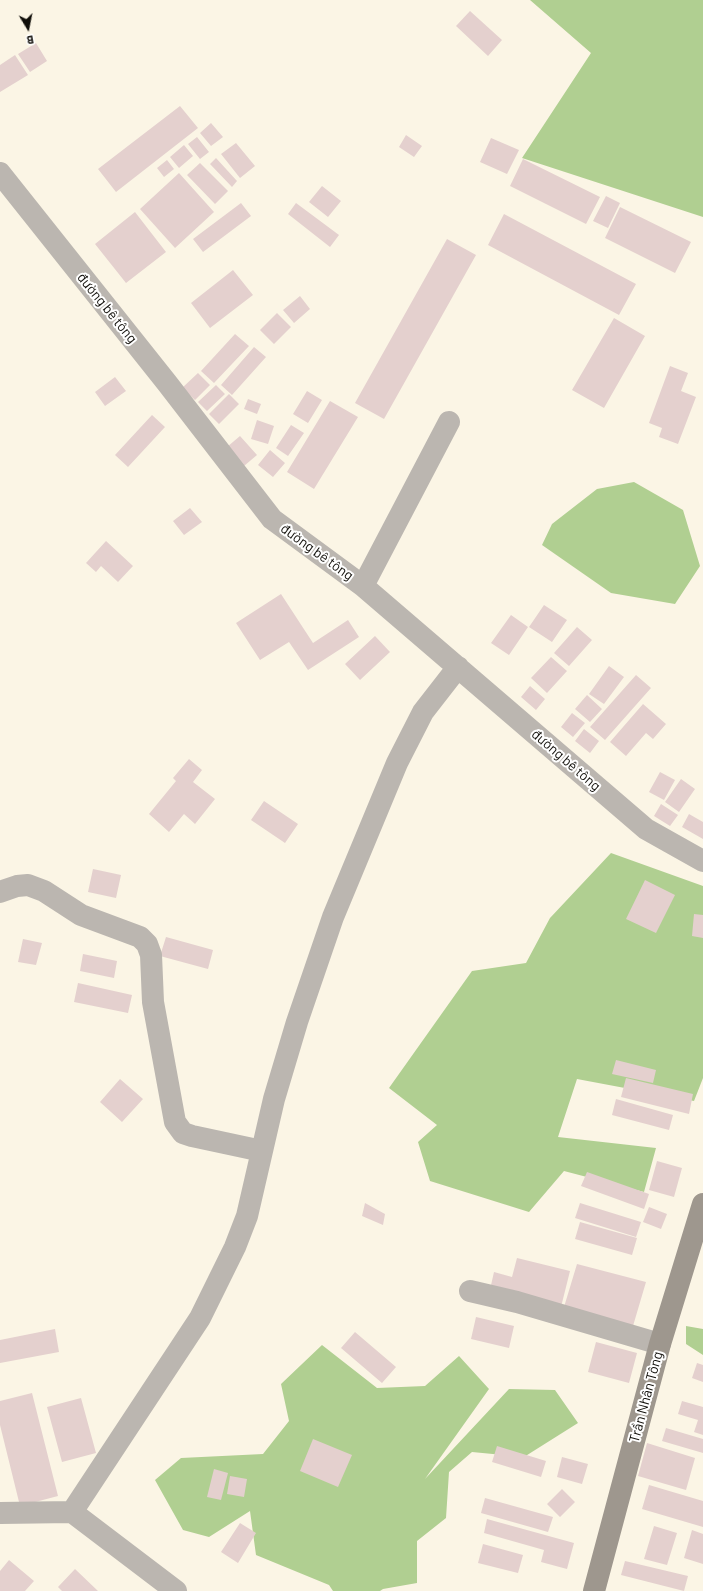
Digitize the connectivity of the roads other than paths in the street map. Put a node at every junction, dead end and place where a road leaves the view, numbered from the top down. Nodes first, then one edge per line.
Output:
1 (0, 173) edge
2 (449, 422) dead end
3 (363, 586) junction
4 (458, 667) junction
5 (703, 861) edge
6 (0, 892) edge
7 (262, 1151) junction
8 (703, 1204) edge
9 (470, 1291) dead end
10 (660, 1344) junction
11 (72, 1512) junction
12 (0, 1513) edge
13 (176, 1591) edge
14 (594, 1591) edge

1 - 3 street, đường bê tông
2 - 3 street
3 - 4 street, đường bê tông
4 - 5 street, đường bê tông
4 - 7 street
6 - 7 street
7 - 11 street
8 - 10 street, Trần Nhân Tông
9 - 10 street
10 - 14 street, Trần Nhân Tông
11 - 12 street
11 - 13 street

